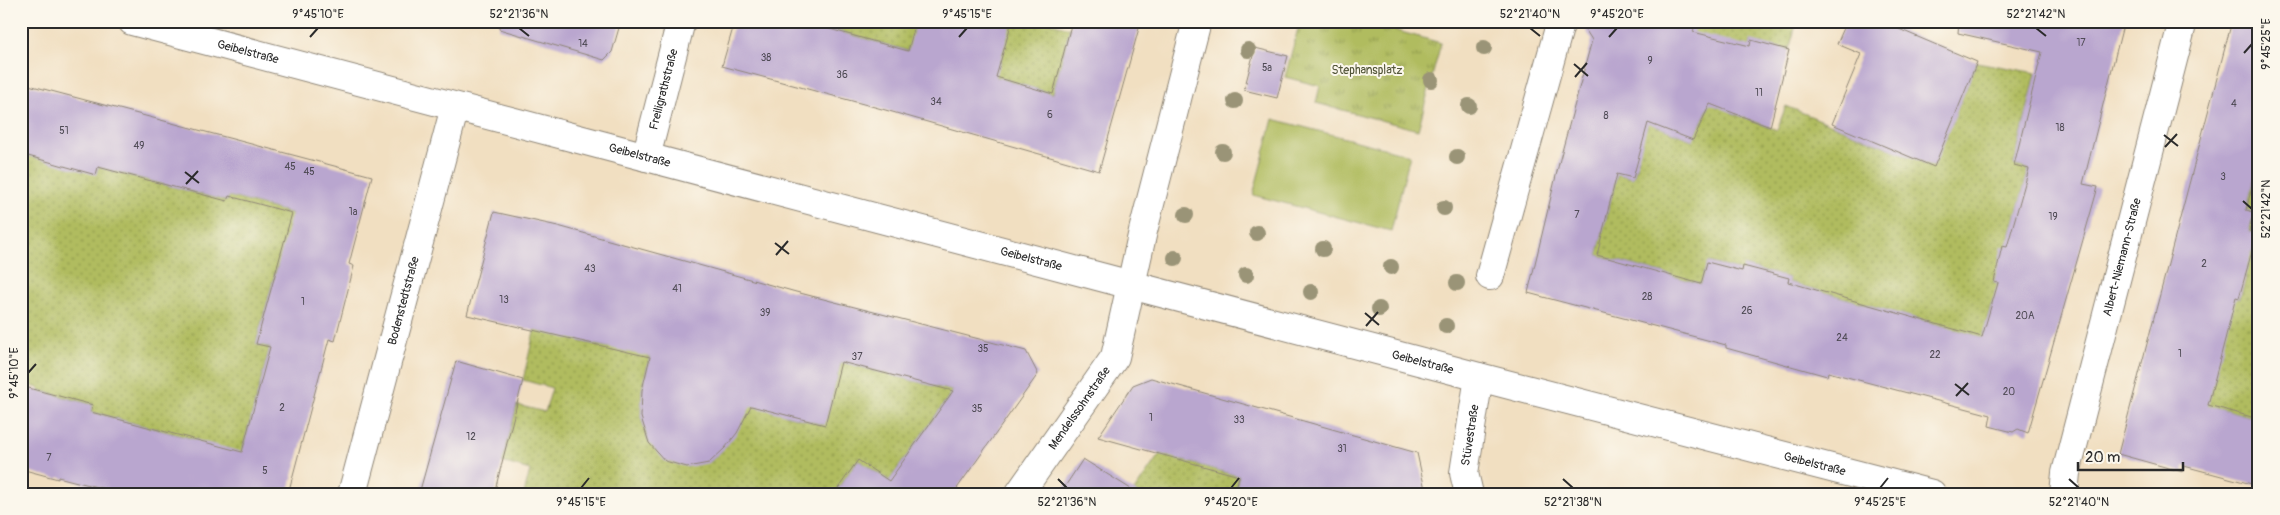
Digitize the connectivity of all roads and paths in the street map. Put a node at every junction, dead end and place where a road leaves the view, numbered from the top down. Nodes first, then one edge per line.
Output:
1 (132, 21) edge
2 (682, 21) edge
3 (1197, 21) edge
4 (1561, 21) edge
5 (2183, 21) edge
6 (173, 27) edge
7 (455, 107) junction
8 (646, 157) junction
9 (1490, 276) dead end
10 (1131, 285) junction
11 (1479, 377) junction
12 (352, 494) edge
13 (1019, 494) edge
14 (1468, 494) edge
15 (1932, 494) edge
16 (2064, 494) edge

1 - 6 street, Geibelstraße
2 - 8 street, Freiligrathstraße
3 - 10 street
4 - 9 street
5 - 16 street, Albert-Niemann-Straße
6 - 7 street, Geibelstraße
7 - 8 street, Geibelstraße
7 - 12 street, Bodenstedtstraße
8 - 10 street, Geibelstraße
10 - 11 street, Geibelstraße
10 - 13 street, Mendelssohnstraße
11 - 14 street, Stüvestraße
11 - 15 street, Geibelstraße

